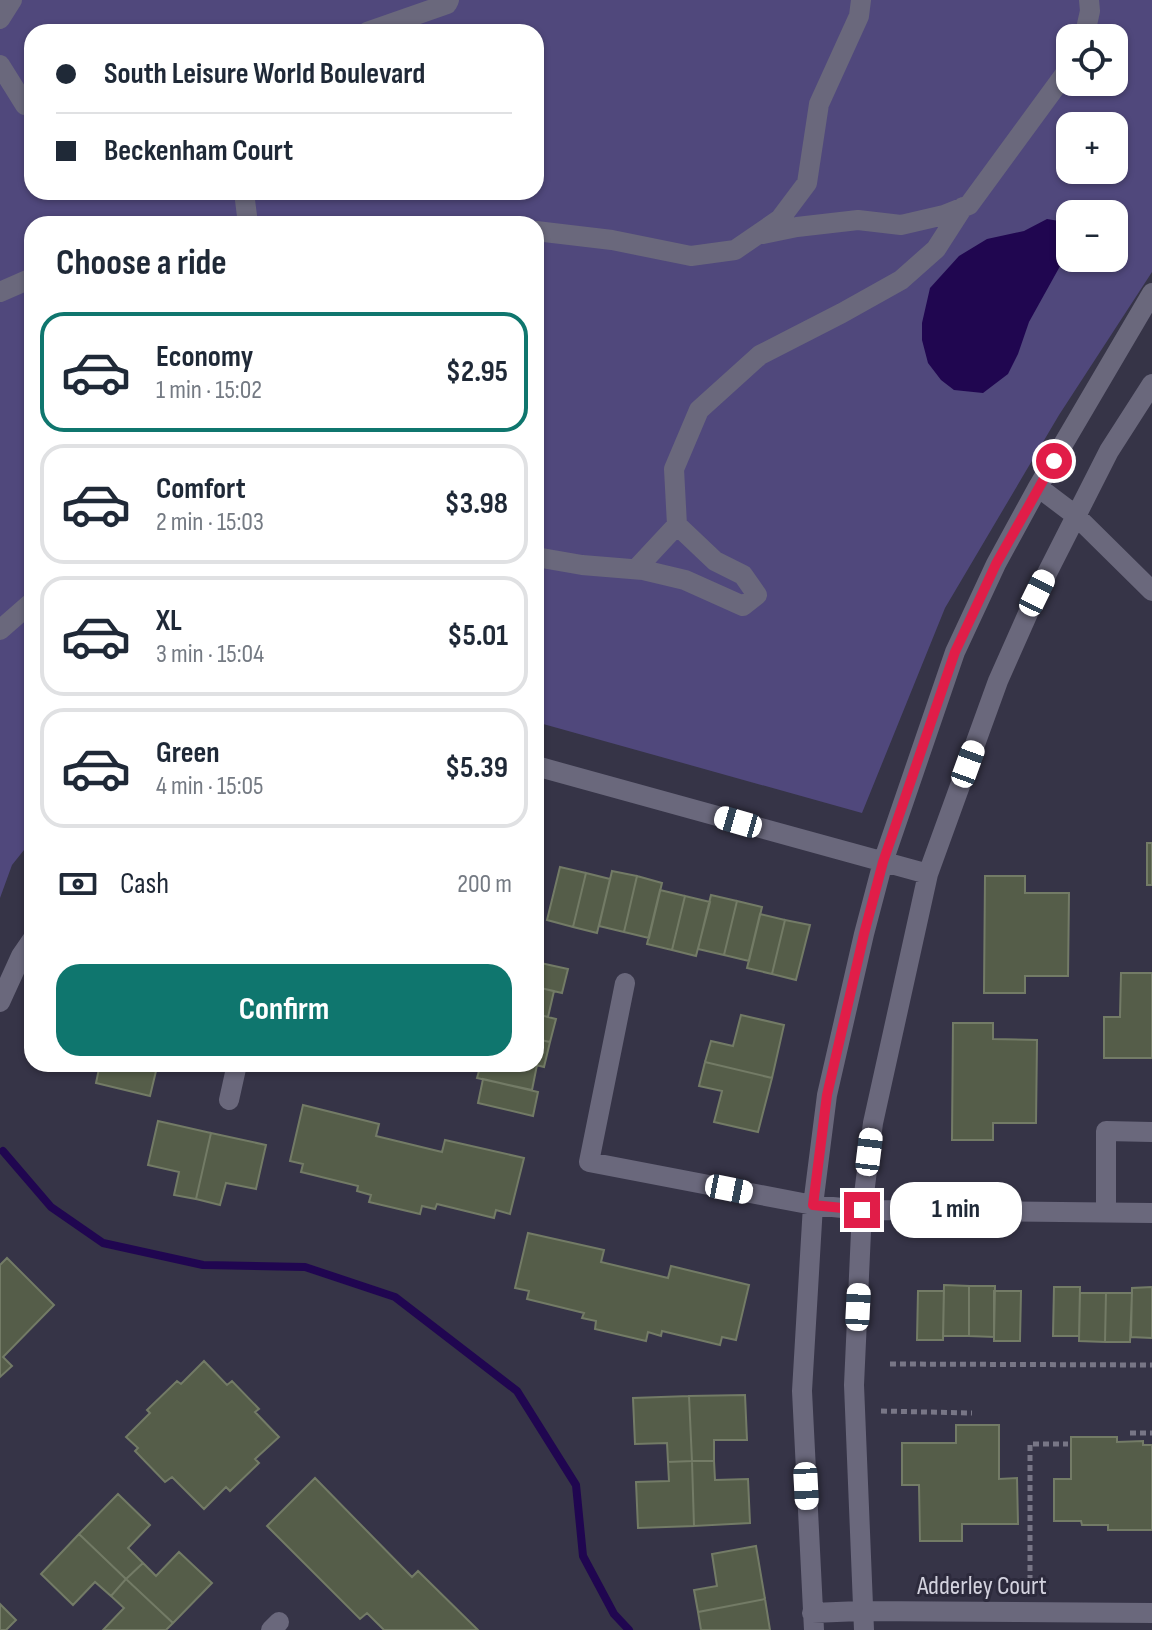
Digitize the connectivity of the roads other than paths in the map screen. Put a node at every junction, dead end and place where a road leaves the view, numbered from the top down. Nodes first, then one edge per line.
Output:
1 (12, 0) edge
2 (449, 0) edge
3 (861, 0) edge
4 (1089, 0) edge
5 (0, 19) edge
6 (390, 24) edge
7 (1087, 24) edge
8 (0, 65) edge
9 (1056, 86) edge
10 (24, 103) edge
11 (963, 207) junction
12 (544, 232) edge
13 (755, 236) junction
14 (24, 282) edge
15 (0, 292) edge
16 (1152, 293) edge
17 (1152, 384) edge
18 (1038, 487) junction
19 (1075, 515) junction
20 (677, 525) junction
21 (544, 558) edge
22 (636, 569) junction
23 (1152, 591) edge
24 (24, 609) edge
25 (0, 630) edge
26 (544, 768) edge
27 (883, 862) junction
28 (928, 874) junction
29 (24, 952) edge
30 (625, 983) dead end
31 (0, 1002) edge
32 (235, 1072) edge
33 (229, 1100) dead end
34 (1152, 1132) edge
35 (813, 1205) junction
36 (862, 1210) junction
37 (1106, 1212) junction
38 (1152, 1213) edge
39 (1152, 1613) edge
40 (862, 1620) edge
41 (813, 1622) edge

1 - 5 street
2 - 6 street
3 - 13 street
4 - 7 street
8 - 10 street
9 - 11 street
11 - 13 street
11 - 20 street
12 - 13 street
14 - 15 street
16 - 18 street
17 - 19 street
18 - 19 street
18 - 27 street
19 - 23 street
19 - 28 street
20 - 22 street
20 - 22 street
21 - 22 street
24 - 25 street
26 - 27 street
27 - 28 street
27 - 35 street
28 - 36 street
29 - 31 street
30 - 35 street
32 - 33 street
34 - 37 street
35 - 36 street
35 - 41 street
36 - 37 street
36 - 40 street
37 - 38 street
39 - 40 street, Adderley Court
40 - 41 street, Adderley Court

